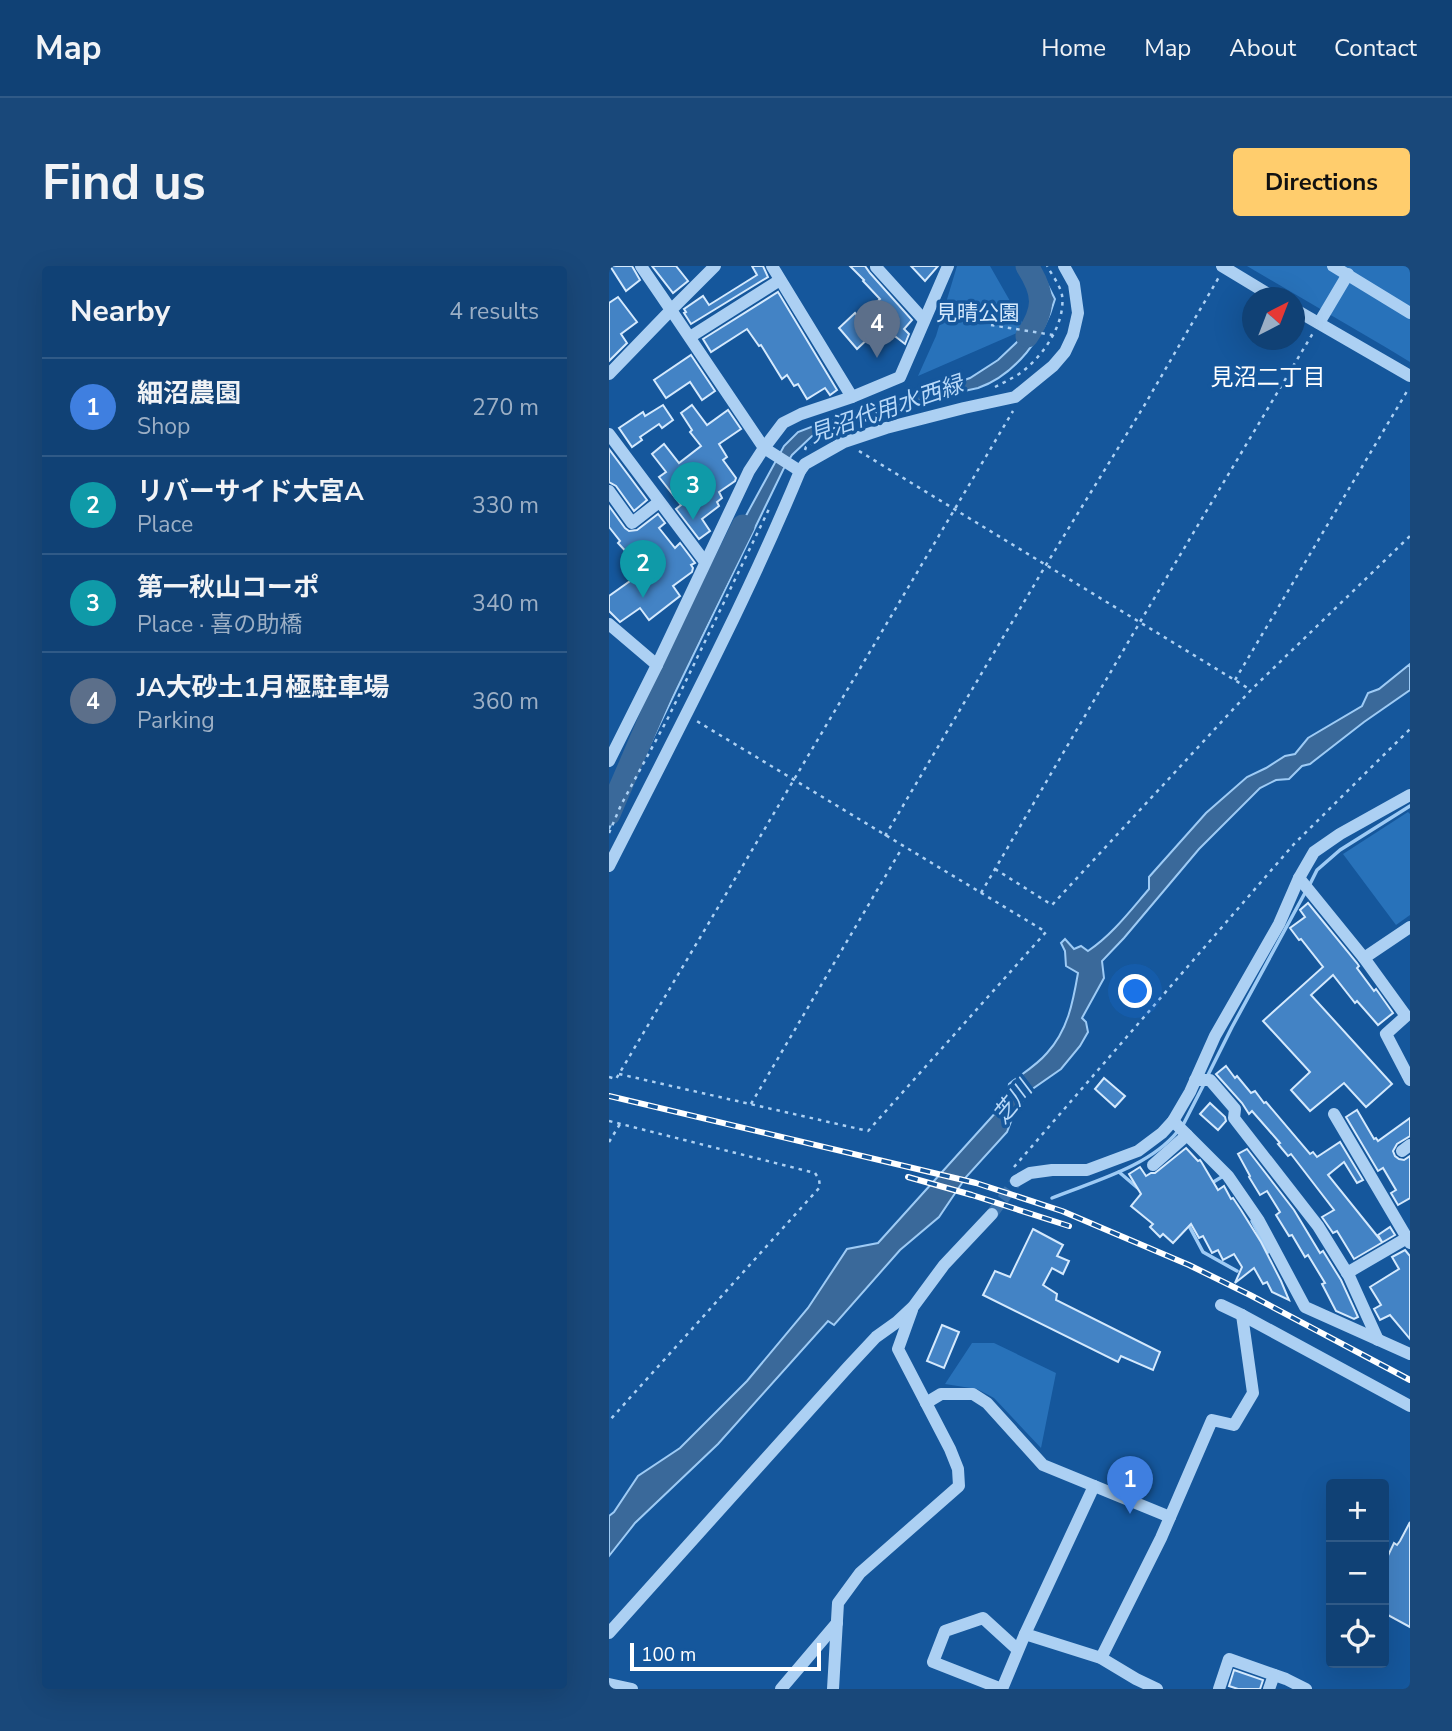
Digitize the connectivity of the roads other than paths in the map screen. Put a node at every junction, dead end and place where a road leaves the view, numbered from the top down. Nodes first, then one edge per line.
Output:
1 (642, 266) edge
2 (715, 266) edge
3 (772, 266) edge
4 (948, 266) edge
5 (1064, 266) edge
6 (1333, 266) edge
7 (876, 267) edge
8 (1224, 267) edge
9 (1348, 274) junction
10 (781, 280) junction
11 (1257, 287) edge
12 (671, 310) junction
13 (1410, 313) edge
14 (1305, 315) edge
15 (924, 320) junction
16 (1319, 323) junction
17 (690, 337) junction
18 (609, 374) edge
19 (1410, 376) edge
20 (852, 397) junction
21 (609, 434) edge
22 (764, 448) junction
23 (800, 471) junction
24 (609, 491) edge
25 (659, 502) junction
26 (705, 562) junction
27 (609, 624) edge
28 (657, 665) junction
29 (609, 761) edge
30 (1410, 795) edge
31 (609, 866) edge
32 (1299, 878) junction
33 (1410, 927) edge
34 (1364, 958) junction
35 (1195, 1080) junction
36 (1410, 1080) edge
37 (1333, 1114) dead end
38 (1173, 1121) junction
39 (1187, 1135) junction
40 (1153, 1164) dead end
41 (1014, 1175) road end
42 (992, 1214) tunnel mouth
43 (1408, 1240) edge
44 (1347, 1273) junction
45 (1221, 1305) dead end
46 (913, 1307) junction
47 (1242, 1315) junction
48 (876, 1337) junction
49 (1378, 1340) junction
50 (898, 1349) junction
51 (1410, 1354) edge
52 (926, 1403) junction
53 (1410, 1406) edge
54 (1094, 1486) junction
55 (1170, 1517) junction
56 (837, 1623) junction
57 (609, 1633) edge
58 (1025, 1634) junction
59 (1018, 1650) junction
60 (1101, 1658) junction
61 (1274, 1675) junction
62 (609, 1684) edge
63 (632, 1689) edge
64 (781, 1689) edge
65 (833, 1689) edge
66 (1002, 1689) edge
67 (1157, 1689) edge
68 (1219, 1689) edge
69 (1269, 1689) edge
70 (1306, 1689) edge

1 - 12 street
2 - 12 street
3 - 10 street
4 - 15 street
5 - 23 street
6 - 9 street
7 - 15 street
8 - 11 street
9 - 13 street
9 - 16 street
10 - 17 street
10 - 20 street
12 - 17 street
12 - 18 street
14 - 16 street
15 - 20 street
16 - 19 street
17 - 22 street
20 - 22 street
21 - 25 street
22 - 23 street
22 - 26 street
23 - 31 street
24 - 25 street
25 - 26 street
26 - 28 street
27 - 28 street
28 - 29 street
30 - 32 street
32 - 34 street
32 - 35 street
33 - 34 street
34 - 36 street
35 - 38 street
35 - 44 street
37 - 43 street
38 - 39 street
38 - 41 street
39 - 40 street
39 - 49 street
42 - 46 street
43 - 44 street
44 - 49 street
45 - 47 street
46 - 48 street
46 - 50 street
47 - 53 street
47 - 55 street
48 - 50 street
48 - 57 street
49 - 51 street
50 - 52 street
52 - 54 street
52 - 56 street
54 - 55 street
54 - 58 street
55 - 60 street
56 - 64 street
56 - 65 street
58 - 59 street
58 - 60 street
59 - 66 street
59 - 66 street
60 - 67 street
61 - 68 street
61 - 69 street
61 - 70 street
62 - 63 street

